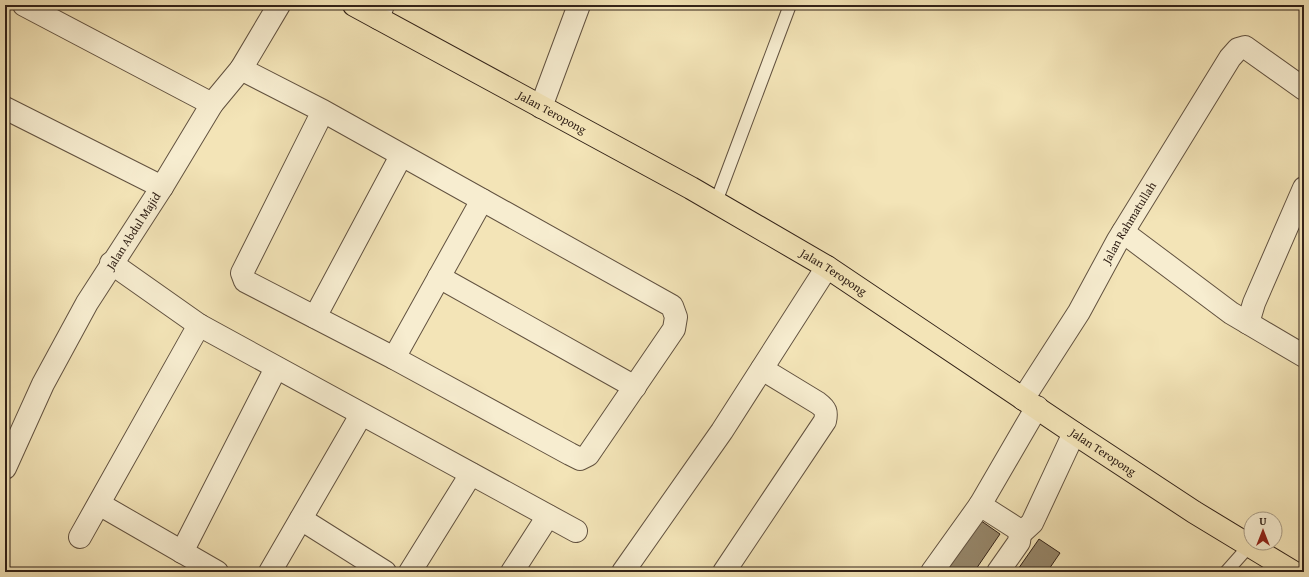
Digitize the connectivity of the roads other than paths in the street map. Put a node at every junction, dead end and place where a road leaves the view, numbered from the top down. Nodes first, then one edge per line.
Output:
1 (24, 5) edge
2 (279, 5) edge
3 (354, 5) edge
4 (579, 5) edge
5 (790, 5) edge
6 (380, 12) edge
7 (241, 69) junction
8 (1304, 89) edge
9 (212, 104) junction
10 (541, 106) junction
11 (5, 108) edge
12 (323, 111) junction
13 (401, 156) junction
14 (162, 187) junction
15 (1304, 188) edge
16 (482, 200) junction
17 (716, 202) junction
18 (1122, 232) junction
19 (111, 263) junction
20 (827, 267) junction
21 (439, 277) junction
22 (315, 317) junction
23 (1248, 323) junction
24 (199, 325) junction
25 (1304, 356) edge
26 (394, 358) junction
27 (276, 368) junction
28 (762, 370) junction
29 (635, 387) junction
30 (1030, 403) junction
31 (361, 415) junction
32 (1074, 434) junction
33 (5, 468) edge
34 (470, 474) junction
35 (98, 504) junction
36 (980, 505) junction
37 (548, 516) junction
38 (301, 519) junction
39 (576, 532) dead end
40 (1020, 534) junction
41 (80, 537) dead end
42 (1243, 541) edge
43 (1245, 551) edge
44 (1260, 551) edge
45 (182, 552) junction
46 (217, 572) edge
47 (270, 572) edge
48 (385, 572) edge
49 (410, 572) edge
50 (512, 572) edge
51 (623, 572) edge
52 (724, 572) edge
53 (932, 572) edge
54 (998, 572) edge
55 (1226, 572) edge
56 (1293, 572) edge

1 - 9 street
2 - 7 street, Jalan Abdul Majid
3 - 6 main road, Jalan Teropong
4 - 10 street
5 - 17 lane
6 - 10 main road, Jalan Teropong
7 - 9 street, Jalan Abdul Majid
7 - 12 street
8 - 18 street, Jalan Rahmatullah
9 - 14 street, Jalan Abdul Majid
10 - 17 main road, Jalan Teropong
11 - 14 street
12 - 13 street
12 - 22 street
13 - 16 street
13 - 22 street
14 - 19 street, Jalan Abdul Majid
15 - 23 street
16 - 21 street
16 - 29 street
17 - 20 main road, Jalan Teropong
18 - 23 street
18 - 30 street, Jalan Rahmatullah
19 - 24 street
19 - 33 street, Jalan Abdul Majid
20 - 28 street
20 - 30 main road, Jalan Teropong
21 - 26 street
21 - 29 street
22 - 26 street
23 - 25 street
24 - 27 street
24 - 35 street
26 - 29 street
27 - 31 street
27 - 45 street
28 - 51 street
28 - 52 street
30 - 32 main road, Jalan Teropong
30 - 36 street, Jalan Rahmatullah
31 - 34 street
31 - 38 street
32 - 40 street
32 - 42 main road, Jalan Teropong
34 - 37 street
34 - 49 street
35 - 41 street
35 - 45 street
36 - 40 street
36 - 53 street, Jalan Rahmatullah
37 - 39 street
37 - 50 street
38 - 47 street
38 - 48 street
40 - 54 street
43 - 55 lane
44 - 56 main road, Jalan Teropong
45 - 46 street

